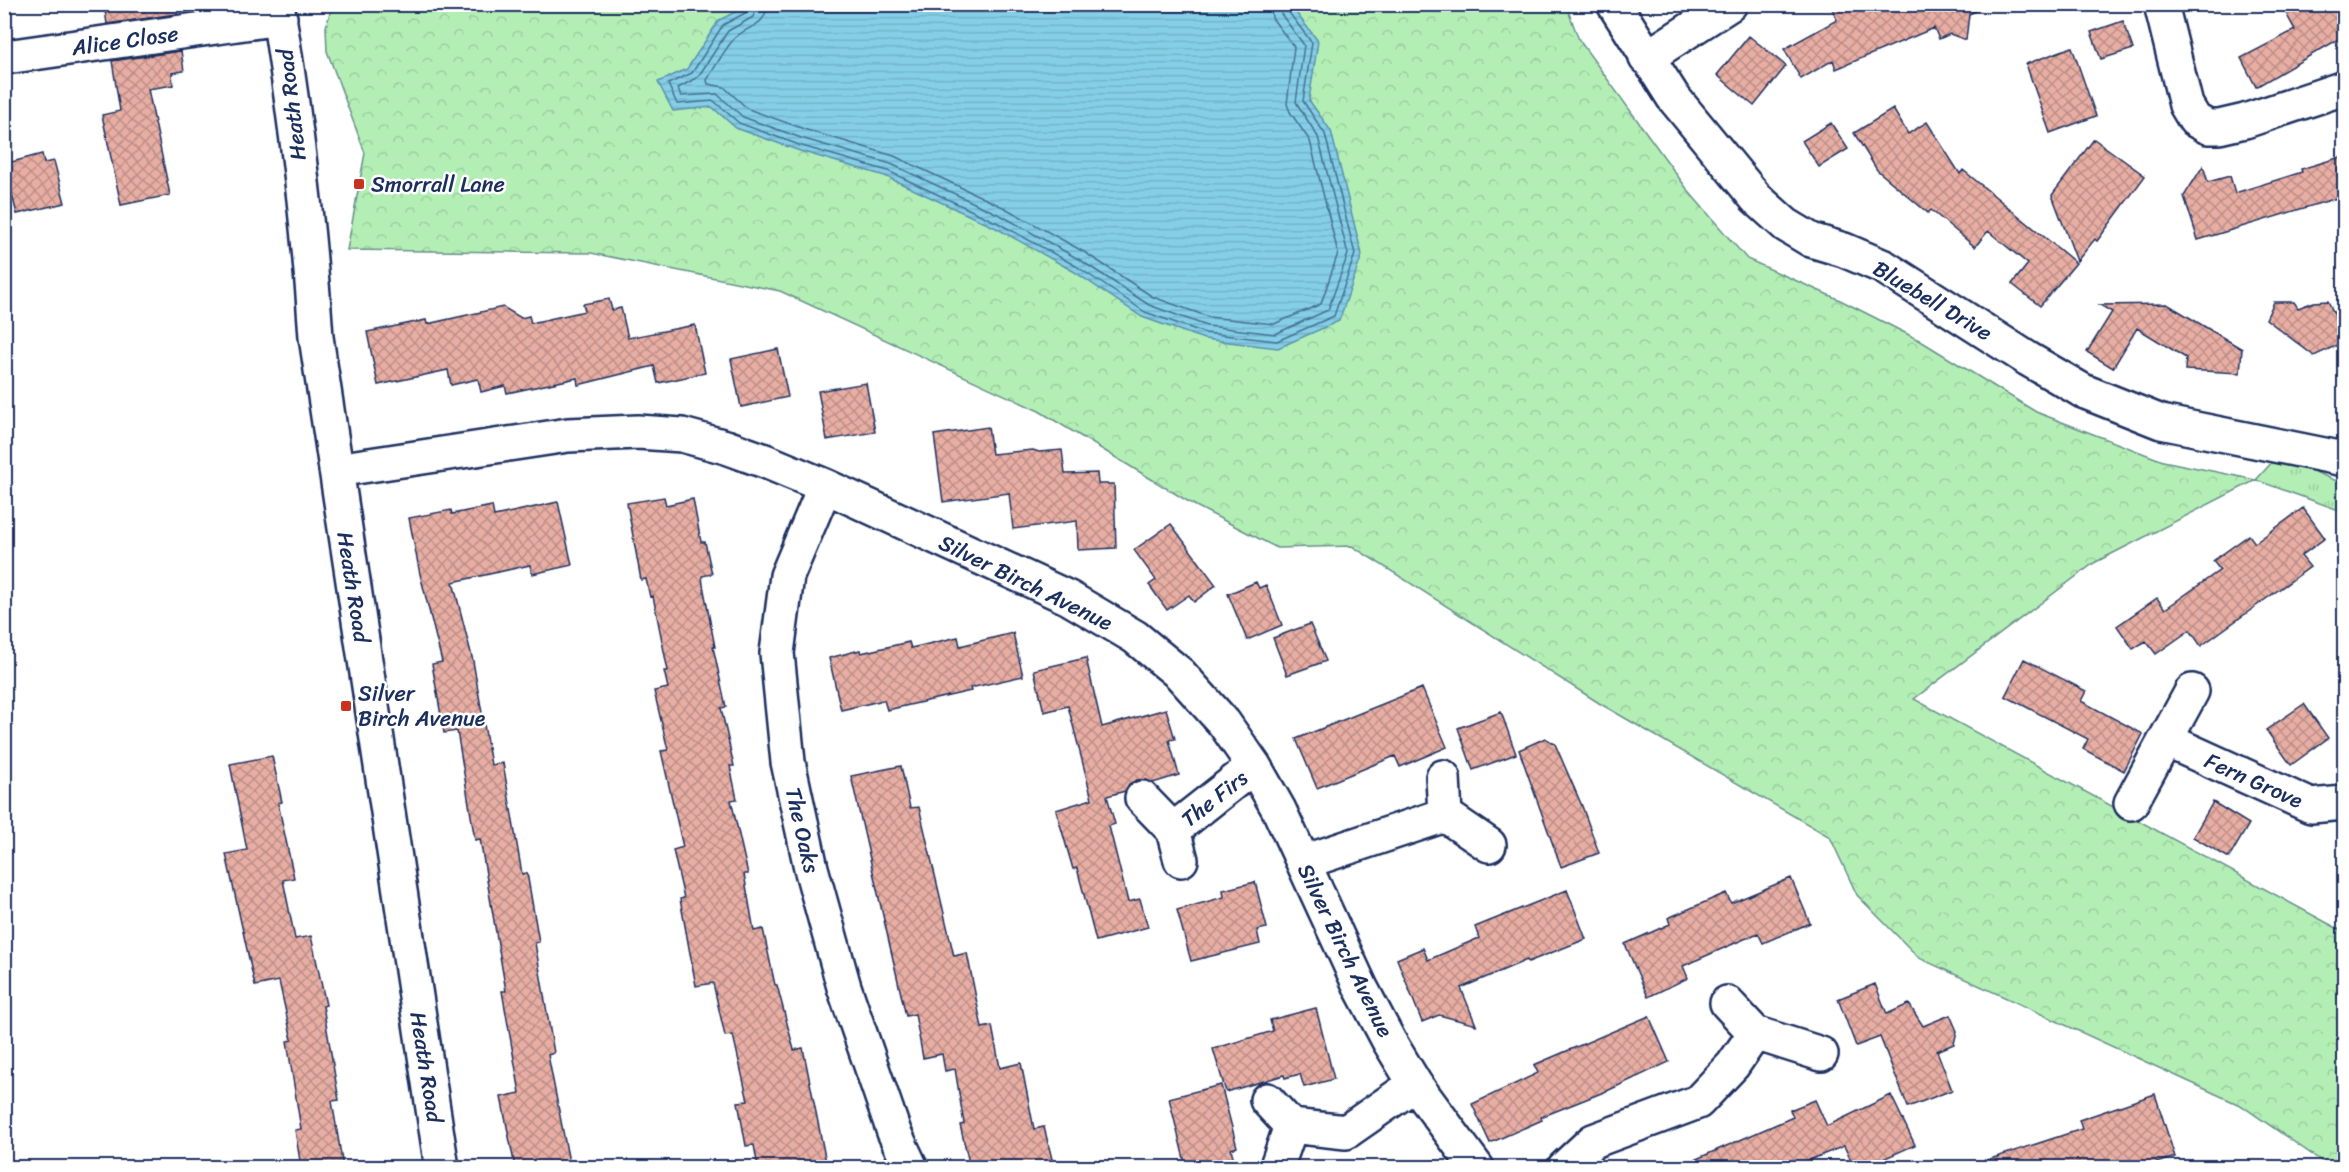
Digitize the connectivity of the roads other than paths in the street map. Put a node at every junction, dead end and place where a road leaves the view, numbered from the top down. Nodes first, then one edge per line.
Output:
1 (1614, 4) edge
2 (1730, 4) edge
3 (2161, 4) edge
4 (278, 11) edge
5 (1646, 58) junction
6 (8, 60) edge
7 (2344, 88) edge
8 (2344, 459) edge
9 (336, 470) junction
10 (825, 486) junction
11 (2192, 691) dead end
12 (2166, 740) junction
13 (1254, 766) junction
14 (1443, 777) dead end
15 (1142, 798) dead end
16 (2131, 803) dead end
17 (2344, 803) edge
18 (1445, 815) junction
19 (1489, 845) dead end
20 (1304, 862) junction
21 (1727, 1003) dead end
22 (1755, 1034) junction
23 (1821, 1054) dead end
24 (1415, 1084) junction
25 (1267, 1100) dead end
26 (1291, 1126) junction
27 (1278, 1163) dead end
28 (442, 1167) edge
29 (911, 1167) edge
30 (1478, 1167) edge
31 (1564, 1167) edge

1 - 5 street, Bluebell Drive
2 - 5 street
3 - 7 street
4 - 6 street, Alice Close
4 - 9 street, Heath Road
5 - 8 street, Bluebell Drive
9 - 10 street, Silver Birch Avenue
9 - 28 street, Heath Road
10 - 13 street, Silver Birch Avenue
10 - 29 street, The Oaks
11 - 12 street
12 - 16 street
12 - 17 street, Fern Grove
13 - 15 street, The Firs
13 - 20 street, Silver Birch Avenue
14 - 18 street
18 - 19 street
18 - 20 street
20 - 24 street, Silver Birch Avenue
21 - 22 street
22 - 23 street
22 - 31 street
24 - 26 street
24 - 30 street, Silver Birch Avenue
25 - 26 street
26 - 27 street

